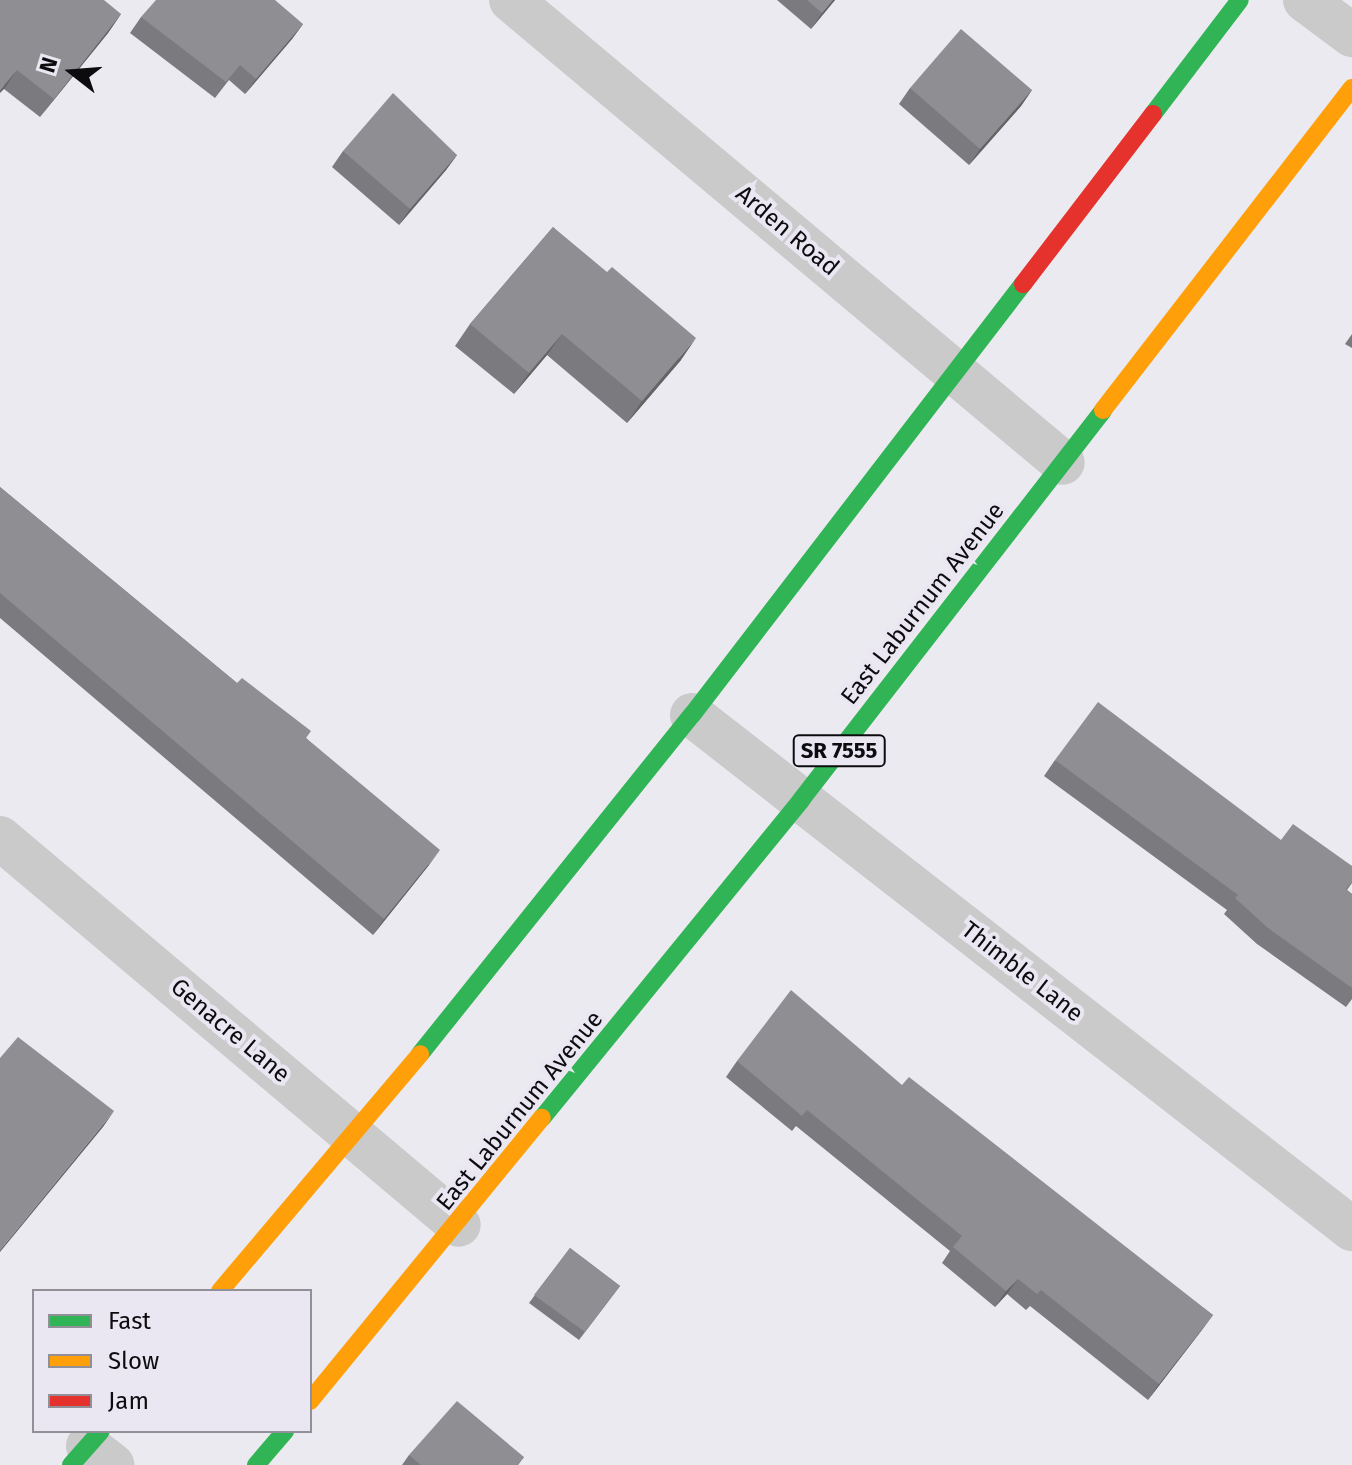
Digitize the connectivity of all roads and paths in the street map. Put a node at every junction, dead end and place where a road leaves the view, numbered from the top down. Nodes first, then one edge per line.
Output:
1 (511, 0) edge
2 (1240, 0) edge
3 (1305, 0) edge
4 (1352, 35) edge
5 (1352, 88) edge
6 (954, 372) junction
7 (1063, 463) junction
8 (692, 715) junction
9 (801, 800) junction
10 (0, 838) edge
11 (352, 1135) junction
12 (459, 1225) junction
13 (1352, 1229) edge
14 (222, 1289) edge
15 (312, 1399) edge
16 (283, 1433) edge
17 (256, 1465) edge

1 - 6 street, Arden Road
2 - 6 main road
3 - 4 street
5 - 7 main road, East Laburnum Avenue / SR 7555
6 - 7 street, Arden Road
6 - 8 main road
7 - 9 main road, East Laburnum Avenue / SR 7555
8 - 9 street, Thimble Lane
8 - 11 main road
9 - 12 main road, East Laburnum Avenue / SR 7555
9 - 13 street, Thimble Lane
10 - 11 street, Genacre Lane
11 - 12 street, Genacre Lane
11 - 14 main road
12 - 15 main road, East Laburnum Avenue / SR 7555
16 - 17 main road

